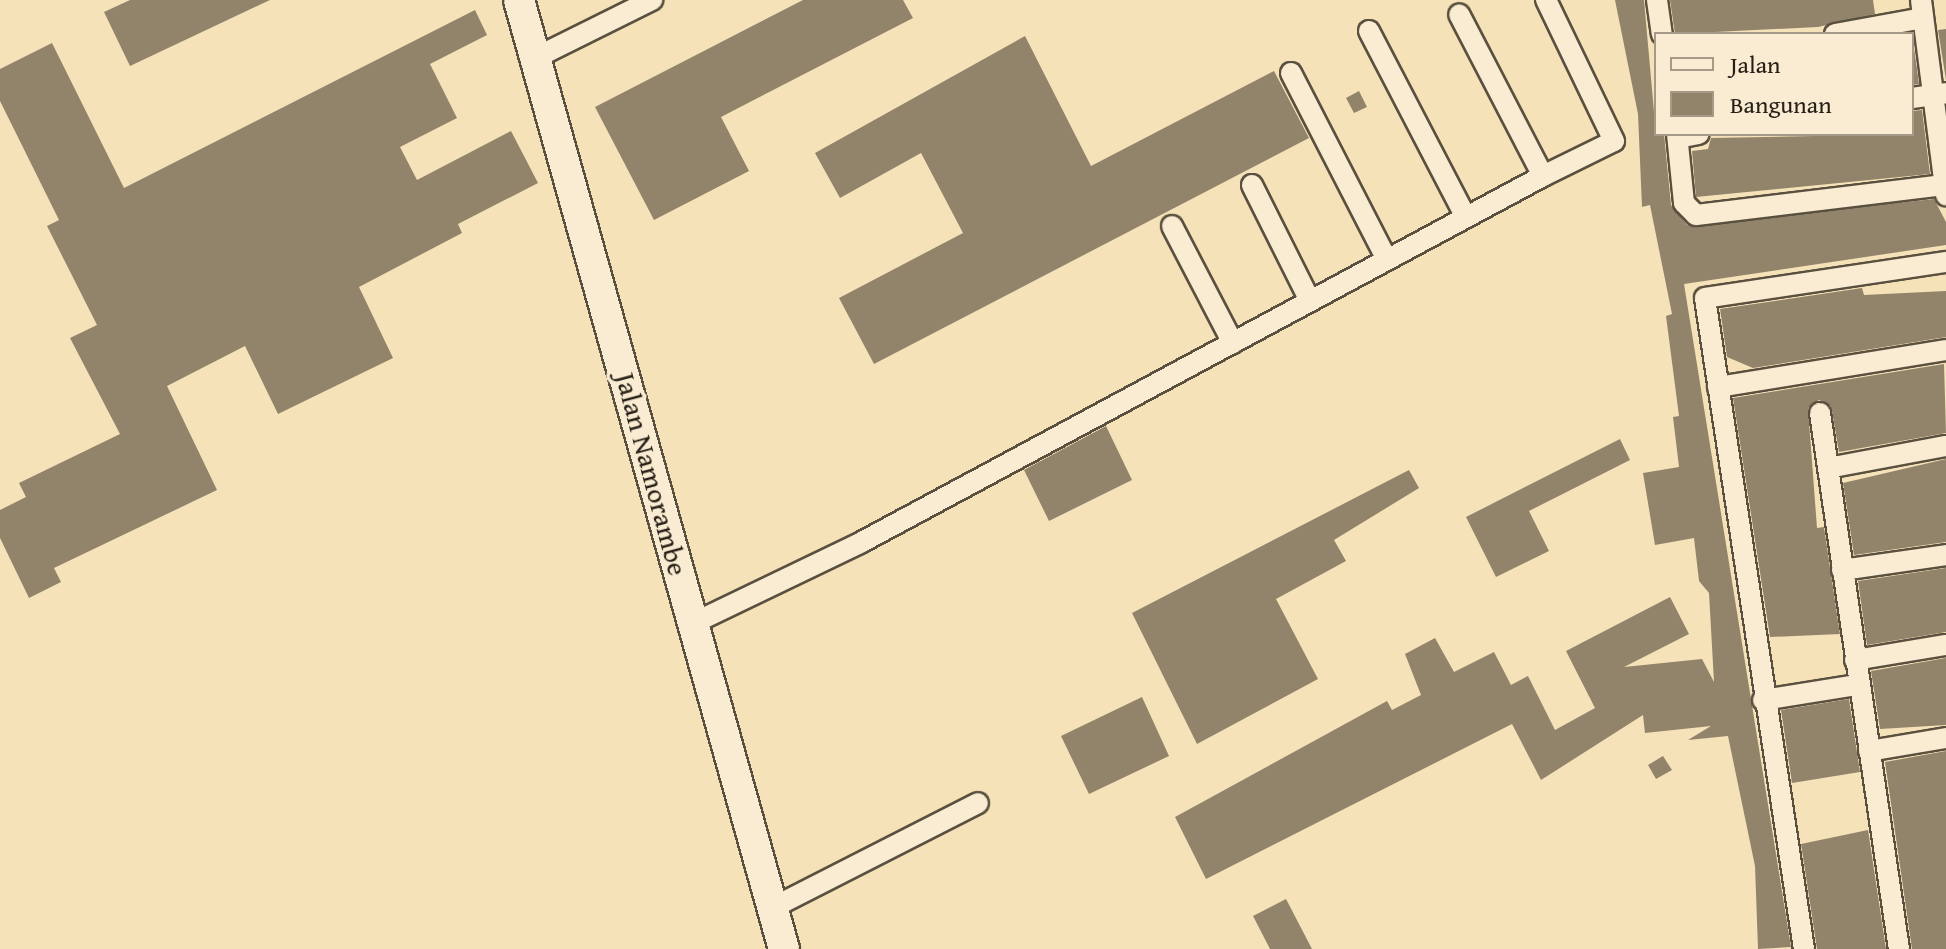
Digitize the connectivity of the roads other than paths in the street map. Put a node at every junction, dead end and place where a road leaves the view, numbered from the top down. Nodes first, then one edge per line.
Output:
1 (519, 0) edge
2 (652, 0) edge
3 (1546, 0) edge
4 (1657, 0) edge
5 (1922, 9) edge
6 (1459, 14) dead end
7 (1369, 31) dead end
8 (1662, 32) edge
9 (1842, 32) edge
10 (535, 58) junction
11 (1291, 73) dead end
12 (1940, 94) edge
13 (1914, 98) edge
14 (1678, 136) edge
15 (1543, 176) junction
16 (1252, 185) dead end
17 (1945, 190) edge
18 (1466, 217) junction
19 (1172, 226) dead end
20 (1387, 260) junction
21 (1946, 262) edge
22 (1310, 301) junction
23 (1233, 343) junction
24 (1946, 350) edge
25 (1718, 387) junction
26 (1820, 413) dead end
27 (1946, 446) edge
28 (1828, 468) junction
29 (1946, 555) edge
30 (1842, 570) junction
31 (692, 624) junction
32 (1946, 645) edge
33 (1855, 660) junction
34 (1857, 685) junction
35 (1763, 700) junction
36 (1946, 738) edge
37 (1869, 751) junction
38 (978, 803) dead end
39 (772, 908) junction
40 (784, 949) edge
41 (1804, 949) edge
42 (1899, 949) edge

1 - 10 main road, Jalan Namorambe
2 - 10 street
3 - 15 street
4 - 8 street
5 - 9 street
5 - 12 street
6 - 15 street
7 - 18 street
10 - 31 main road, Jalan Namorambe
11 - 20 street
12 - 13 street
12 - 17 street
14 - 17 street
15 - 18 street
16 - 22 street
18 - 20 street
19 - 23 street
20 - 22 street
21 - 25 street
22 - 23 street
23 - 31 street
24 - 25 street
25 - 35 street
26 - 28 street
27 - 28 street
28 - 30 street
29 - 30 street
30 - 33 street
31 - 39 main road, Jalan Namorambe
32 - 33 street
33 - 34 street
34 - 35 street
34 - 37 street
35 - 41 street
36 - 37 street
37 - 42 street
38 - 39 street
39 - 40 main road, Jalan Namorambe

